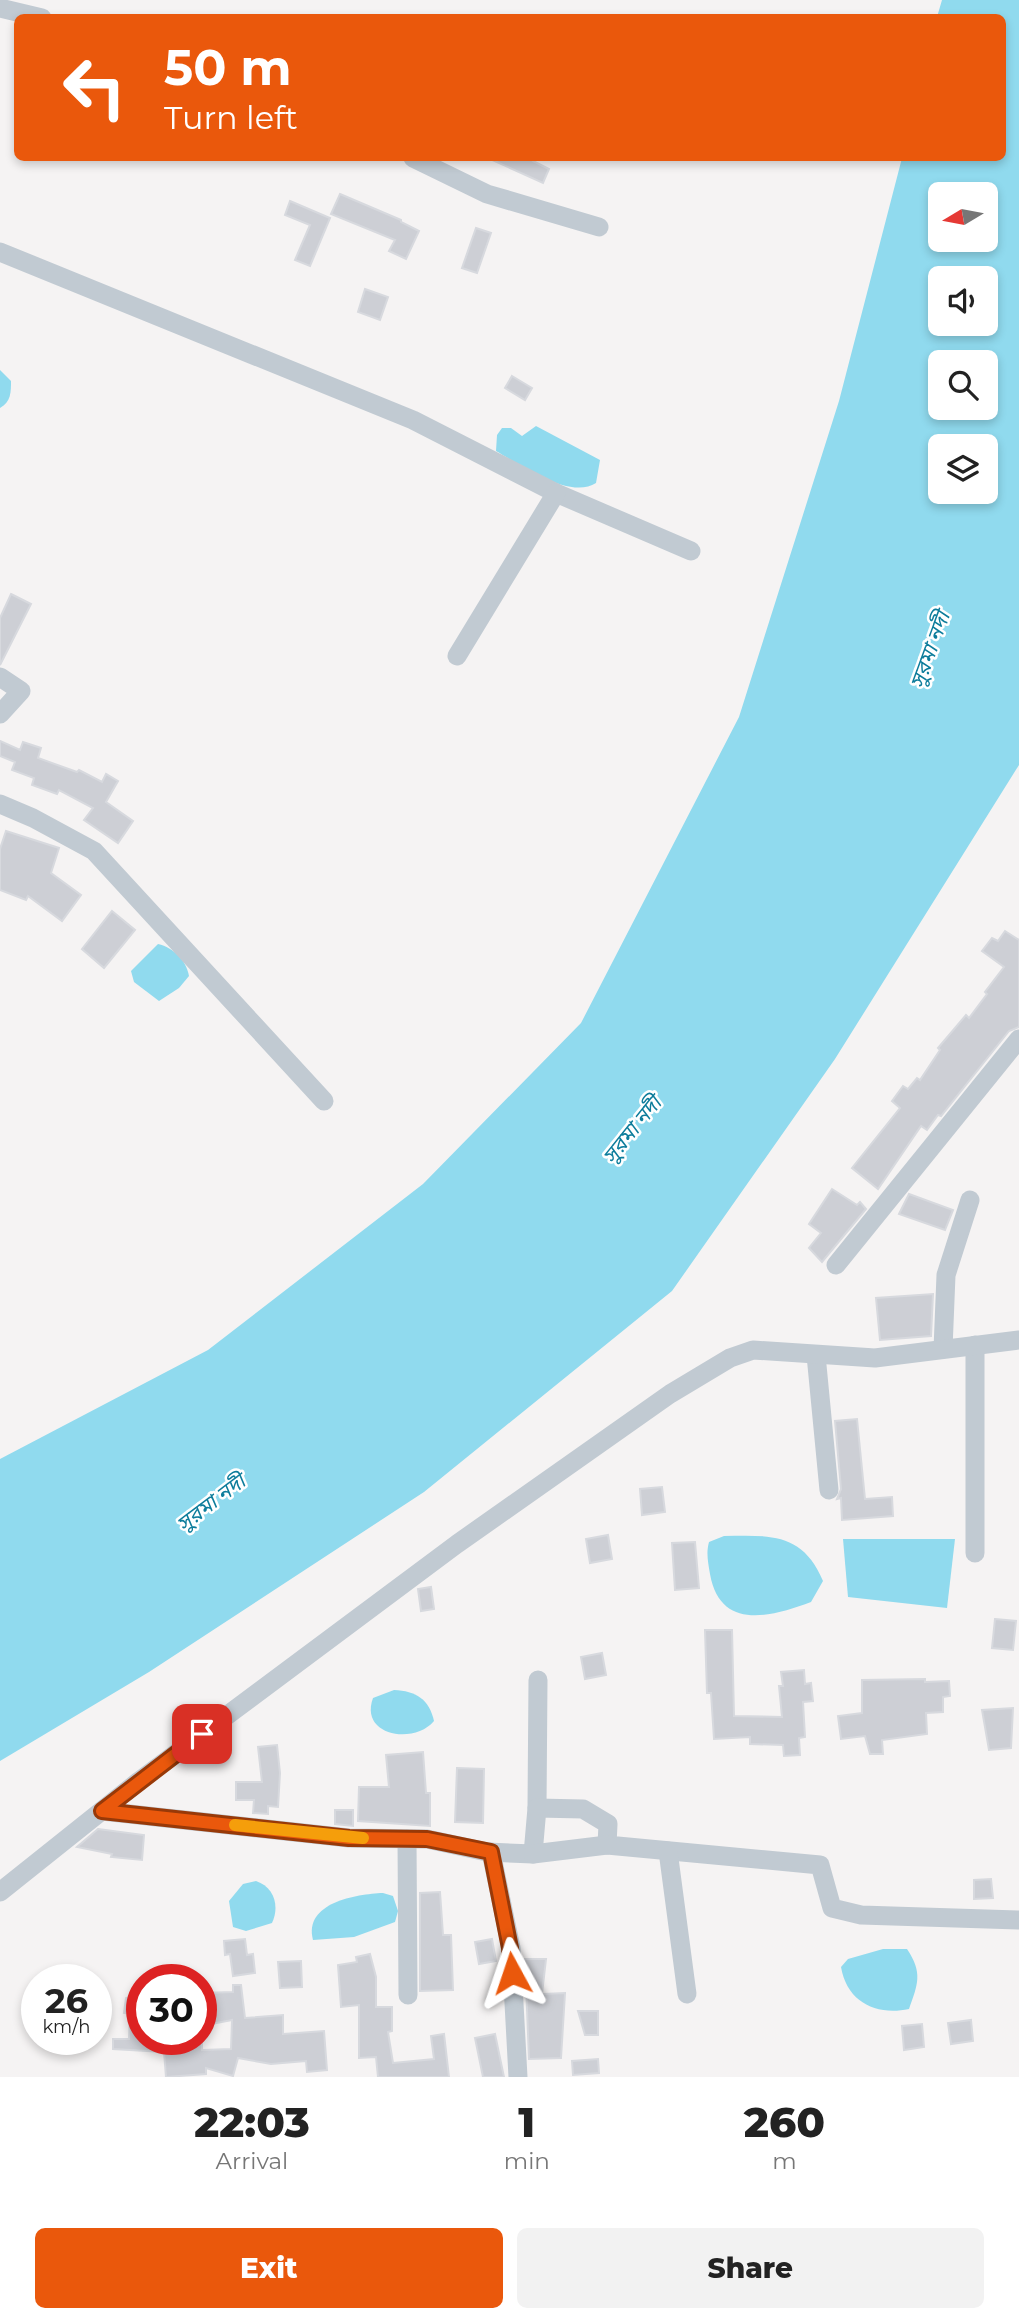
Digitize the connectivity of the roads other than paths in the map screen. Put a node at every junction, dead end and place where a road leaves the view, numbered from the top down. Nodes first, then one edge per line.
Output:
1 (0, 8) edge
2 (25, 14) edge
3 (419, 161) edge
4 (599, 227) dead end
5 (0, 252) edge
6 (556, 493) junction
7 (691, 551) dead end
8 (457, 656) dead end
9 (0, 677) edge
10 (0, 714) edge
11 (0, 804) edge
12 (1019, 1039) edge
13 (324, 1101) dead end
14 (970, 1200) dead end
15 (836, 1265) dead end
16 (1019, 1340) edge
17 (975, 1345) junction
18 (943, 1349) junction
19 (816, 1354) junction
20 (830, 1490) dead end
21 (975, 1553) dead end
22 (538, 1680) dead end
23 (537, 1808) junction
24 (102, 1811) junction
25 (407, 1839) junction
26 (607, 1846) junction
27 (491, 1852) junction
28 (668, 1852) junction
29 (533, 1854) junction
30 (0, 1892) edge
31 (1019, 1920) edge
32 (687, 1994) dead end
33 (408, 1995) dead end
34 (517, 2077) edge

1 - 2 street
3 - 4 street
5 - 6 street
6 - 7 street
6 - 8 street
9 - 10 street
11 - 13 street
12 - 15 street
14 - 18 street
16 - 17 street
17 - 18 street
17 - 21 street
18 - 19 street
19 - 20 street
19 - 24 street
22 - 23 street
23 - 26 street
23 - 29 street
24 - 25 street
24 - 30 street
25 - 27 street
25 - 33 street
26 - 28 street
26 - 29 street
27 - 29 street
27 - 34 street
28 - 31 street
28 - 32 street

